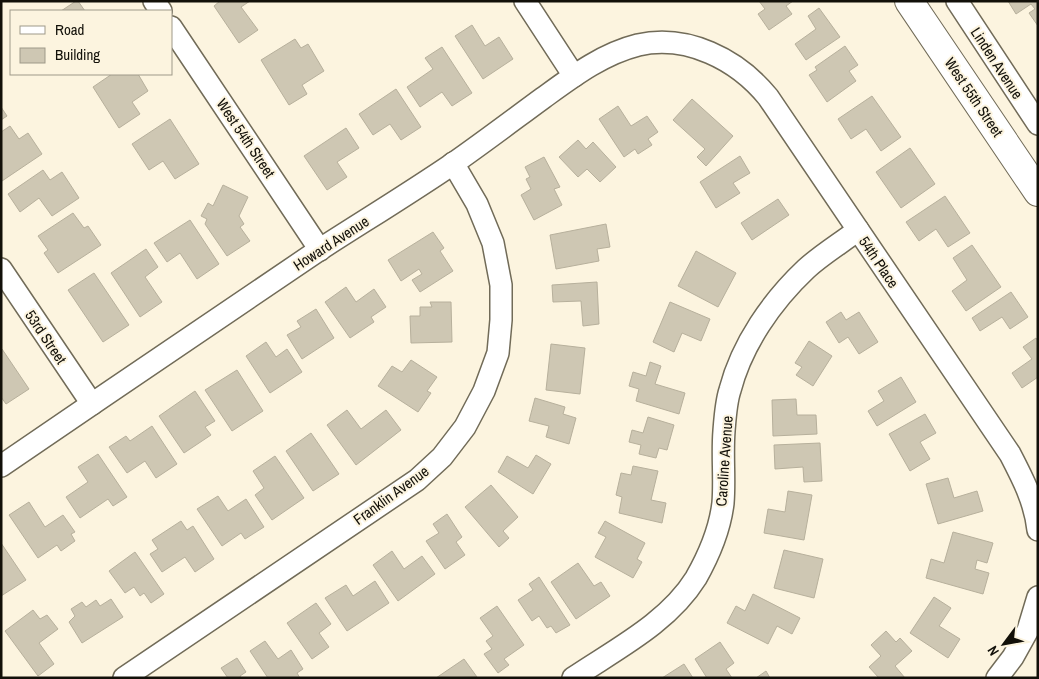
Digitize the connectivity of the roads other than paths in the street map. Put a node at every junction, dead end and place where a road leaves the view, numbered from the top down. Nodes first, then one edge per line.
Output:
1 (525, 1) edge
2 (909, 1) edge
3 (957, 1) edge
4 (172, 28) edge
5 (669, 42) joint
6 (574, 76) junction
7 (1038, 124) edge
8 (453, 163) junction
9 (1038, 192) edge
10 (858, 230) junction
11 (320, 250) junction
12 (1, 269) edge
13 (92, 404) junction
14 (1, 466) edge
15 (1038, 530) edge
16 (1038, 597) edge
17 (124, 678) edge
18 (574, 678) edge
19 (997, 678) edge

1 - 6 street
2 - 9 main road, West 55th Street
3 - 7 street, Linden Avenue
4 - 11 street, West 54th Street
5 - 6 street, Howard Avenue
5 - 10 street, 54th Place
6 - 8 street, Howard Avenue
8 - 11 street, Howard Avenue
8 - 17 street, Franklin Avenue
10 - 15 street, 54th Place
10 - 18 street, Caroline Avenue
11 - 13 street, Howard Avenue
12 - 13 street, 53rd Street
13 - 14 street, Howard Avenue
16 - 19 street

